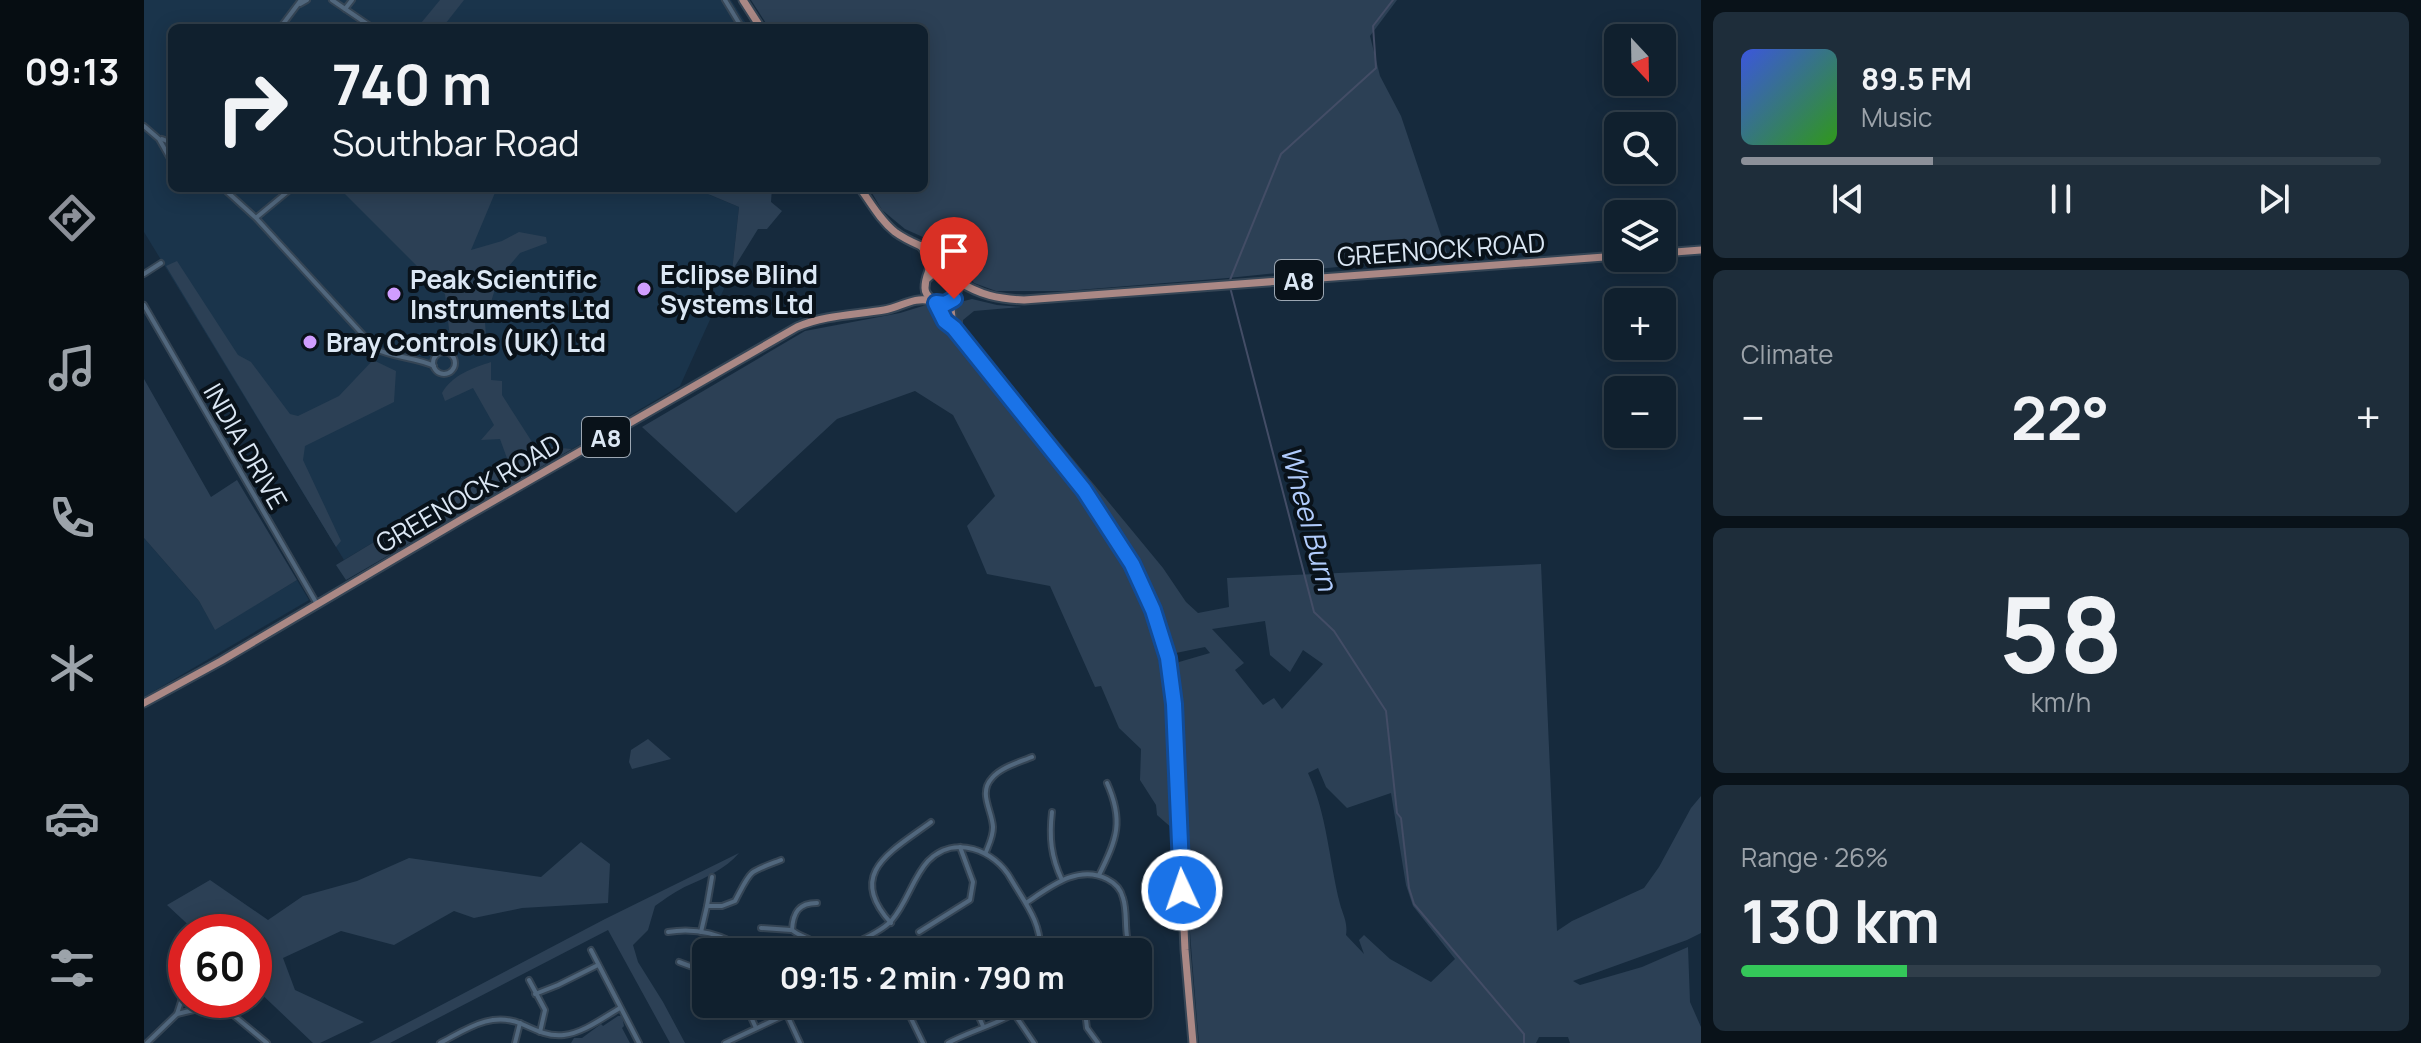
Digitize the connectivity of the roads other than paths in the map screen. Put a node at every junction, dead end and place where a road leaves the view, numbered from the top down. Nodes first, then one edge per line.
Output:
1 (307, 0) edge
2 (334, 0) edge
3 (352, 0) edge
4 (725, 0) edge
5 (743, 0) edge
6 (300, 2) edge
7 (345, 9) junction
8 (283, 24) edge
9 (367, 24) edge
10 (740, 24) edge
11 (758, 24) edge
12 (144, 126) edge
13 (159, 139) junction
14 (168, 142) edge
15 (168, 154) edge
16 (227, 192) edge
17 (287, 192) edge
18 (863, 192) edge
19 (256, 218) junction
20 (921, 246) junction
21 (1701, 250) edge
22 (1676, 252) edge
23 (1604, 257) edge
24 (161, 263) dead end
25 (144, 274) edge
26 (956, 278) junction
27 (927, 280) junction
28 (980, 294) junction
29 (955, 298) junction
30 (906, 302) junction
31 (934, 302) junction
32 (144, 305) edge
33 (954, 328) junction
34 (438, 355) junction
35 (421, 360) junction
36 (434, 366) junction
37 (317, 604) junction
38 (144, 703) edge
39 (1032, 757) dead end
40 (1107, 783) dead end
41 (1052, 812) dead end
42 (931, 822) dead end
43 (960, 847) junction
44 (986, 852) junction
45 (781, 860) dead end
46 (1099, 875) junction
47 (712, 877) dead end
48 (1062, 881) junction
49 (817, 903) dead end
50 (1026, 903) junction
51 (707, 906) junction
52 (891, 923) junction
53 (761, 928) dead end
54 (792, 930) junction
55 (668, 932) dead end
56 (701, 932) junction
57 (919, 932) dead end
58 (1127, 936) dead end
59 (723, 938) edge
60 (811, 938) edge
61 (861, 938) edge
62 (1039, 938) edge
63 (591, 950) dead end
64 (679, 962) dead end
65 (598, 965) junction
66 (692, 967) edge
67 (529, 980) dead end
68 (535, 994) junction
69 (620, 1008) junction
70 (173, 1018) edge
71 (237, 1018) edge
72 (751, 1018) edge
73 (778, 1018) edge
74 (789, 1018) edge
75 (911, 1018) edge
76 (979, 1018) edge
77 (1004, 1018) edge
78 (1018, 1018) edge
79 (1086, 1018) edge
80 (520, 1023) junction
81 (983, 1026) junction
82 (756, 1028) junction
83 (540, 1032) junction
84 (565, 1036) junction
85 (452, 1037) junction
86 (147, 1043) edge
87 (267, 1043) edge
88 (440, 1043) edge
89 (455, 1043) edge
90 (515, 1043) edge
91 (566, 1043) edge
92 (639, 1043) edge
93 (725, 1043) edge
94 (800, 1043) edge
95 (923, 1043) edge
96 (948, 1043) edge
97 (1034, 1043) edge
98 (1098, 1043) edge
99 (1193, 1043) edge

1 - 6 street
2 - 7 street
3 - 7 street
4 - 10 street
5 - 11 main road
6 - 8 street
7 - 9 street
12 - 13 street
13 - 14 street
13 - 15 street
16 - 19 street
17 - 19 street
18 - 20 main road, GREENOCK ROAD
19 - 35 street
20 - 26 main road, GREENOCK ROAD
20 - 27 main road
21 - 22 main road
23 - 28 main road, GREENOCK ROAD / A8
24 - 25 street
26 - 27 main road
26 - 28 main road, GREENOCK ROAD / A8
26 - 29 main road
27 - 30 main road
27 - 31 main road
28 - 29 main road, GREENOCK ROAD / A8
29 - 31 main road
29 - 33 main road
30 - 31 main road, GREENOCK ROAD / A8
30 - 37 main road, GREENOCK ROAD / A8
31 - 33 main road
32 - 37 street, INDIA DRIVE
33 - 99 main road
34 - 35 street
34 - 36 street
34 - 36 street
35 - 36 street
37 - 38 main road, GREENOCK ROAD / A8
39 - 44 street
40 - 46 street
41 - 48 street
42 - 52 street
43 - 44 street
43 - 52 street
43 - 57 street
44 - 50 street
45 - 51 street
46 - 48 street
46 - 58 street
47 - 51 street
48 - 50 street
49 - 54 street
50 - 62 street
51 - 56 street
52 - 61 street
53 - 54 street
54 - 60 street
55 - 56 street
56 - 59 street
63 - 65 street
64 - 66 street
65 - 68 street
65 - 69 street
67 - 68 street
68 - 83 street
69 - 84 street
69 - 92 street
70 - 86 street
71 - 87 street
72 - 82 street
73 - 82 street
74 - 94 street
75 - 95 street
76 - 81 street
77 - 81 street
78 - 97 street
79 - 98 street
80 - 83 street
80 - 85 street
80 - 90 street
81 - 96 street
82 - 93 street
83 - 84 street
84 - 91 street
85 - 88 street
85 - 89 street

